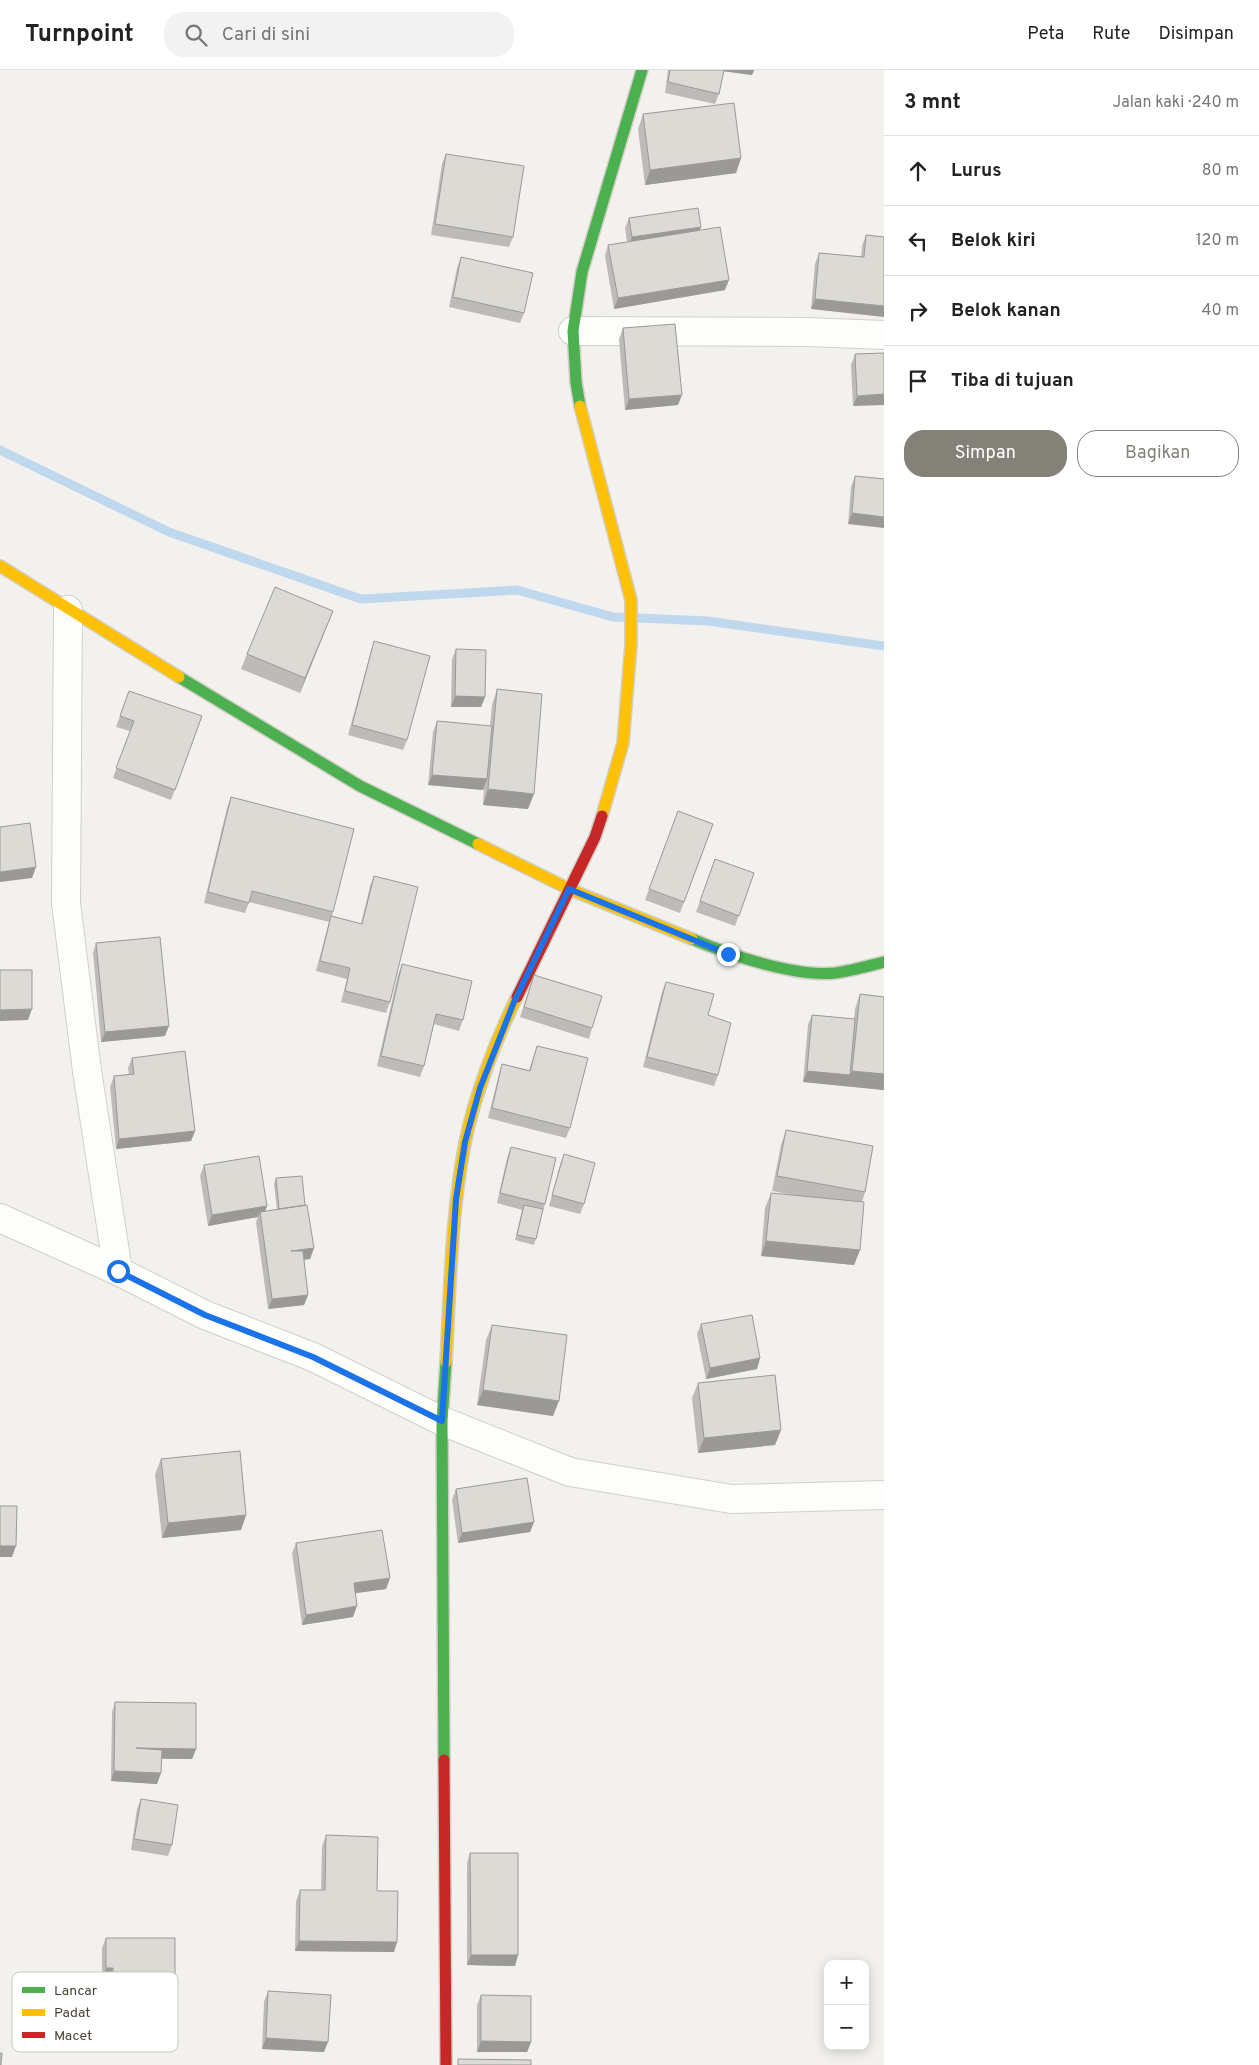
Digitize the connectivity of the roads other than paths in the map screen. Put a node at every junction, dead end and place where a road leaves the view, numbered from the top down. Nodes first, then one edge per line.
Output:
1 (642, 70) edge
2 (573, 331) junction
3 (884, 336) edge
4 (0, 566) edge
5 (68, 610) junction
6 (569, 889) junction
7 (884, 962) edge
8 (0, 1218) edge
9 (118, 1271) junction
10 (442, 1421) junction
11 (884, 1495) edge
12 (446, 2065) edge

1 - 2 street
2 - 3 street
2 - 6 street
4 - 5 street
5 - 6 street
5 - 9 street
6 - 7 street
6 - 10 street
8 - 9 street
9 - 10 street
10 - 11 street
10 - 12 street

